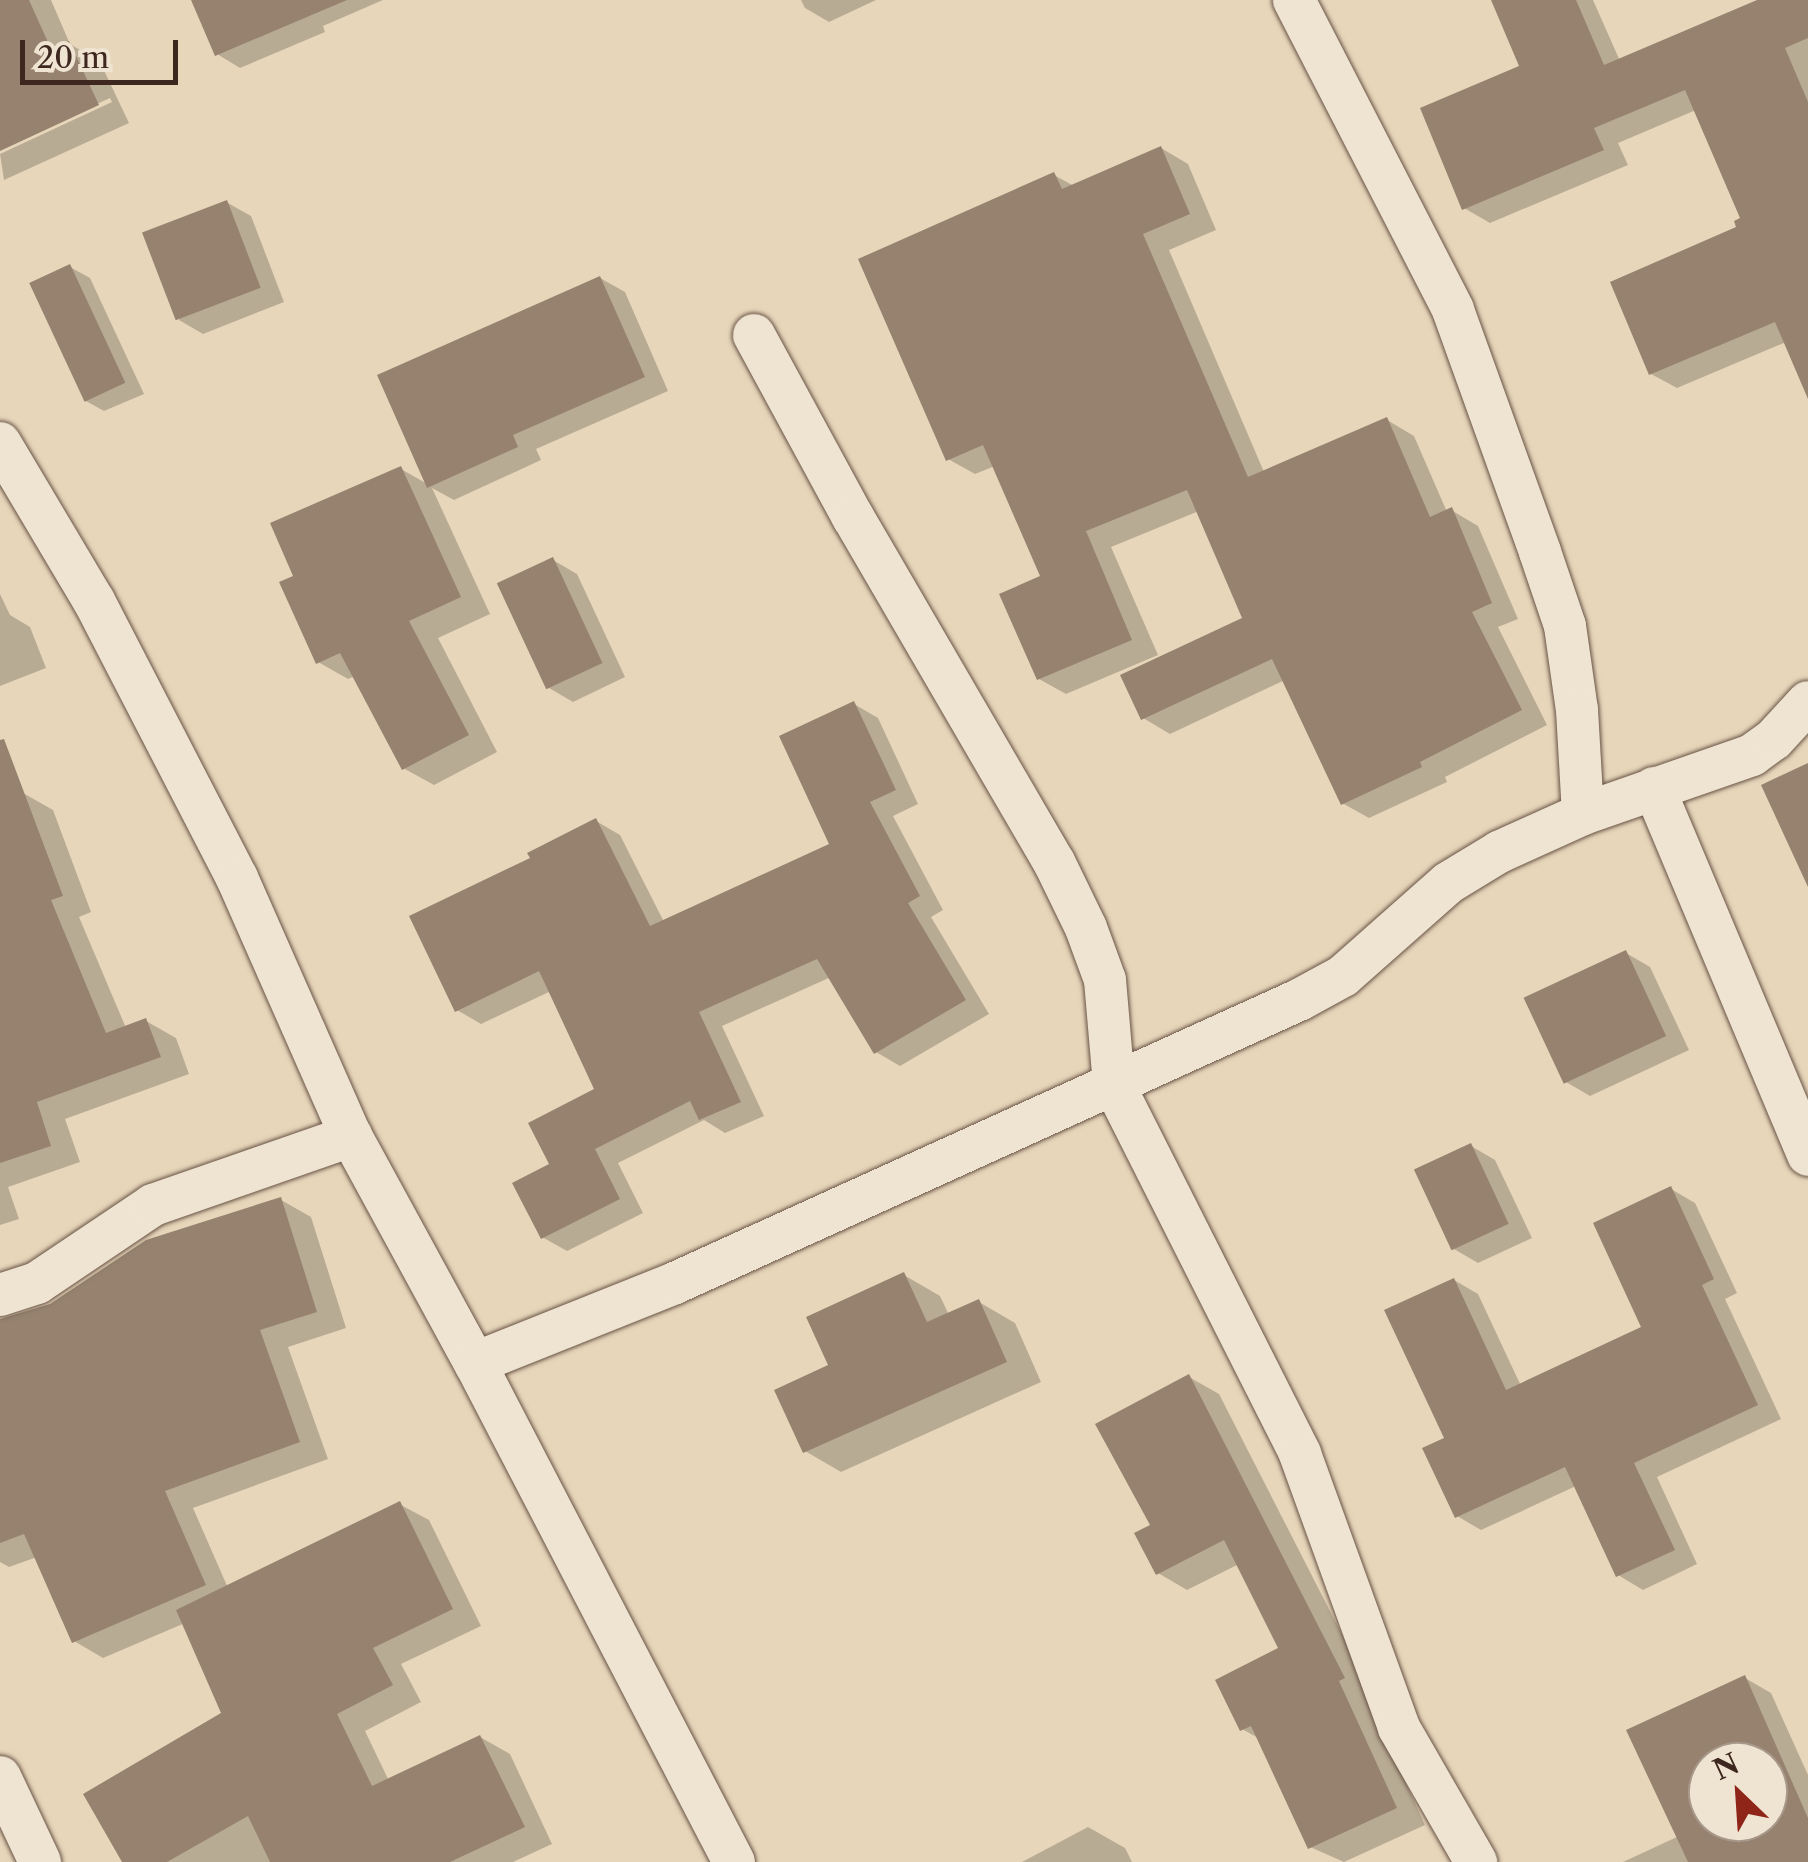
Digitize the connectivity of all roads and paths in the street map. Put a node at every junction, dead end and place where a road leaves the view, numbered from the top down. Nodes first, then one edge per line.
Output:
1 (1294, 0) edge
2 (754, 334) dead end
3 (0, 443) edge
4 (1808, 702) edge
5 (1654, 788) junction
6 (1583, 814) junction
7 (1114, 1085) junction
8 (351, 1136) junction
9 (1808, 1155) edge
10 (0, 1295) edge
11 (475, 1363) junction
12 (0, 1778) edge
13 (40, 1862) edge
14 (734, 1862) edge
15 (1476, 1862) edge

1 - 6 street
2 - 7 street
3 - 8 street
4 - 5 street
5 - 6 street
5 - 9 street
6 - 7 street
7 - 11 street
7 - 15 street
8 - 10 street
8 - 11 street
11 - 14 street
12 - 13 street

